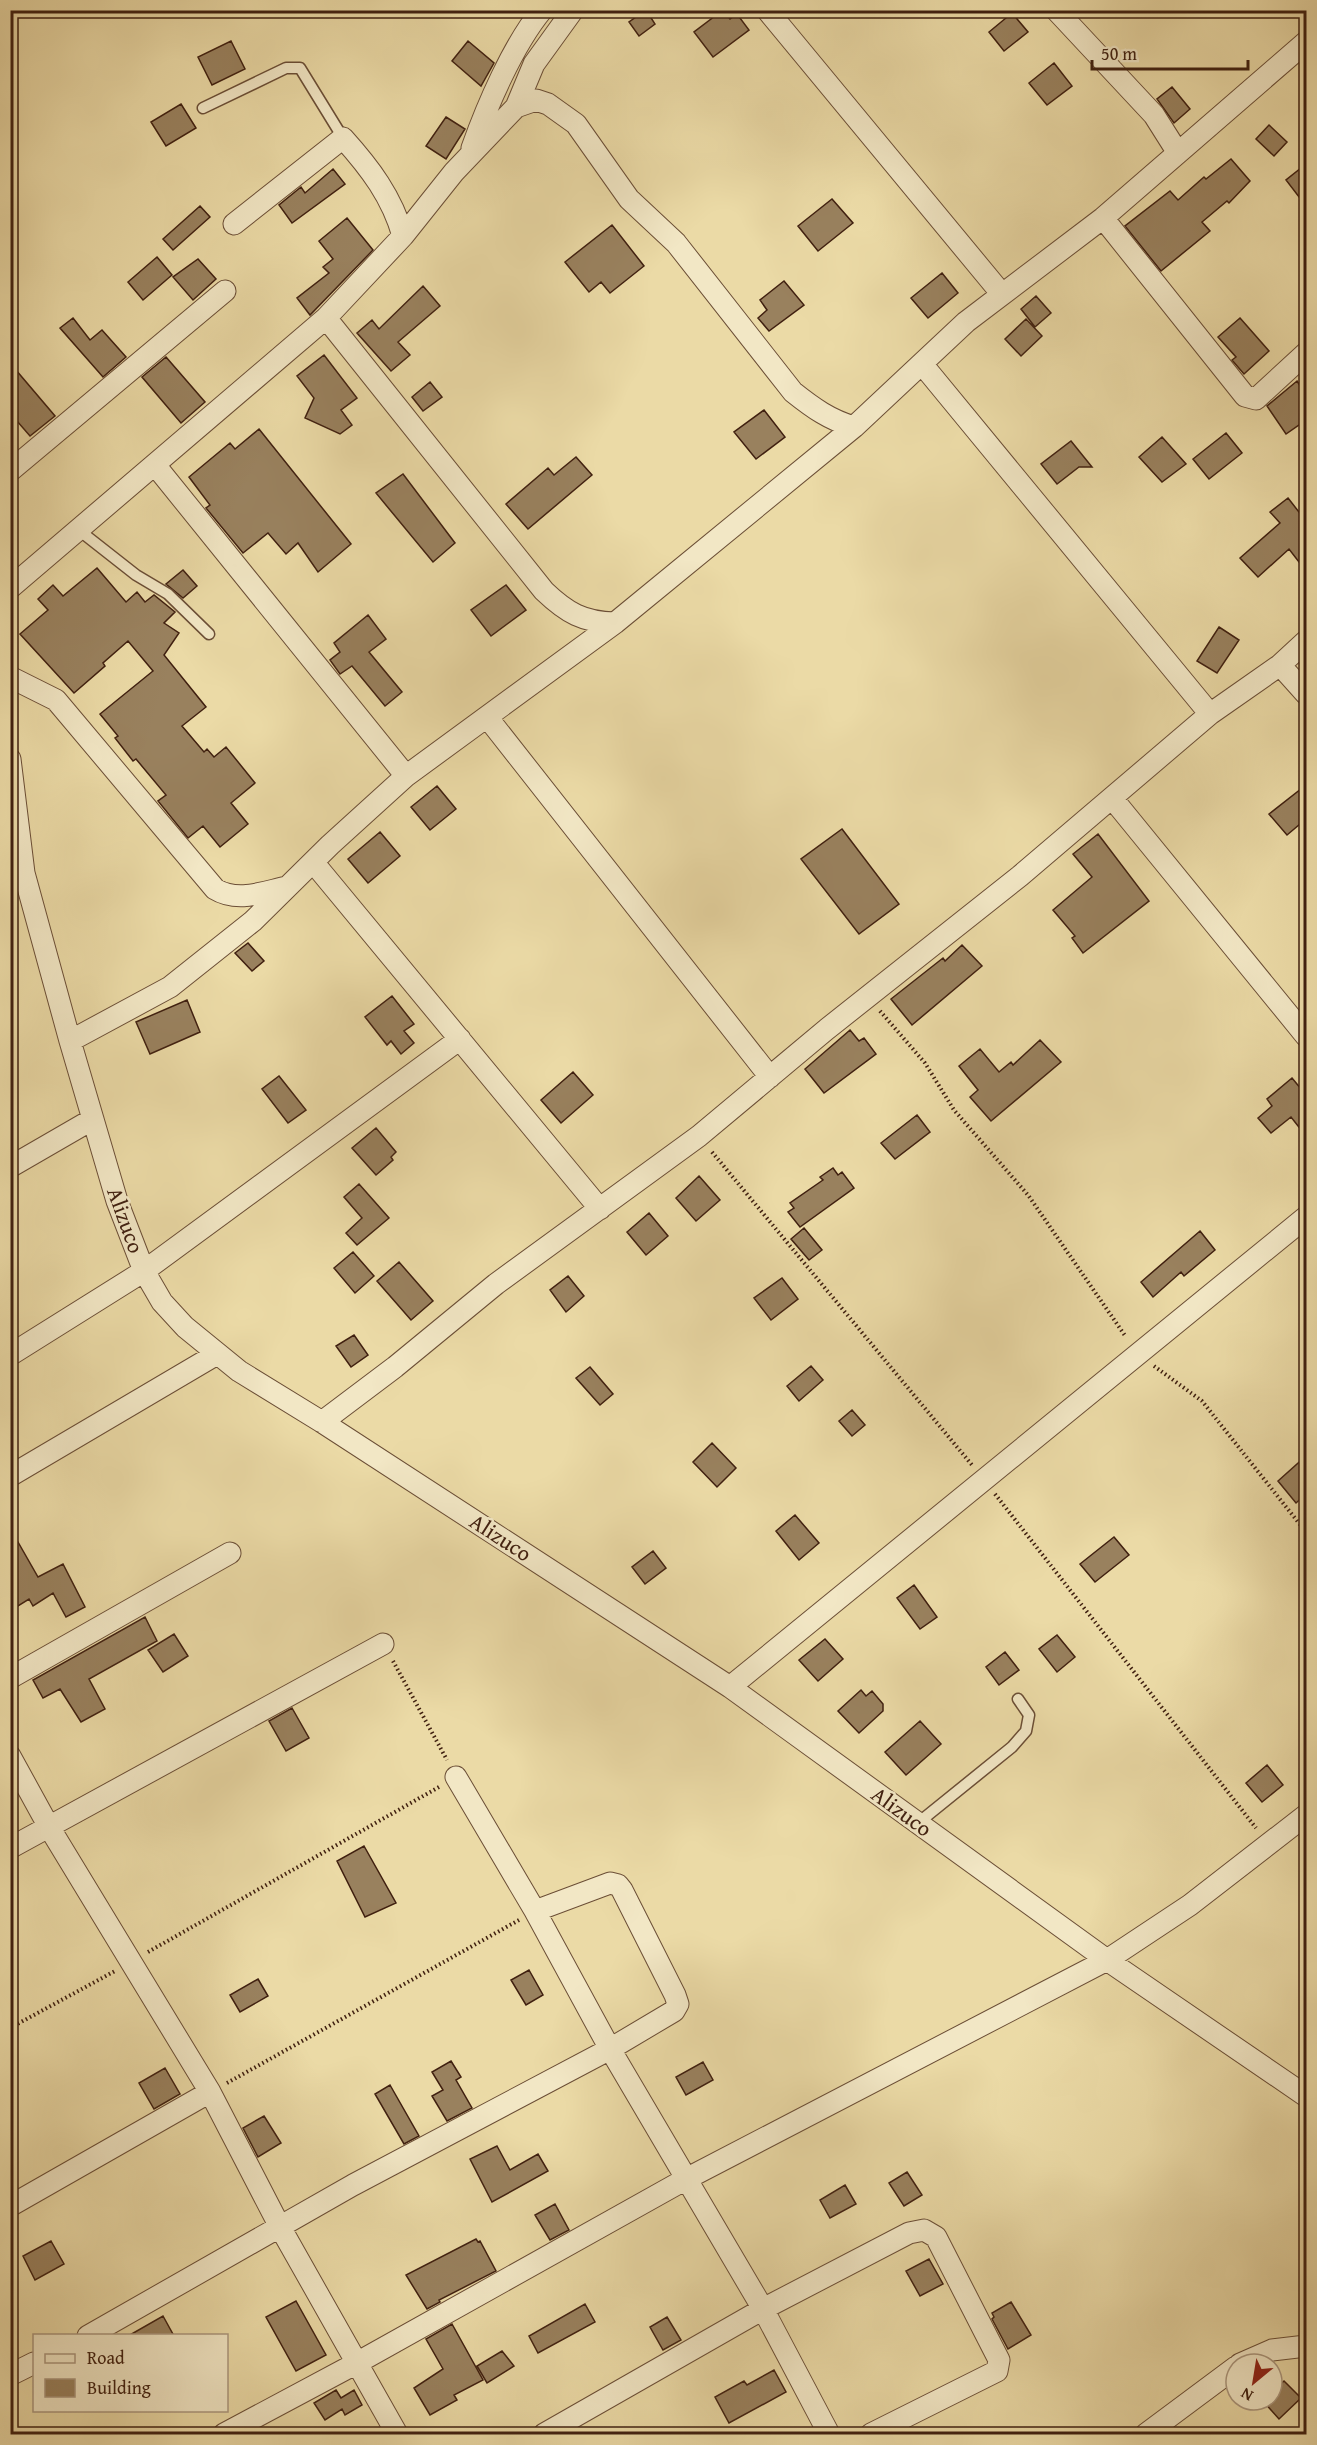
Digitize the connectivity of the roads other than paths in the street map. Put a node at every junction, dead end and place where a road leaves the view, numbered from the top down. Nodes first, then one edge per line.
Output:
1 (542, 10) edge
2 (573, 10) edge
3 (767, 10) edge
4 (1056, 10) edge
5 (1306, 42) edge
6 (516, 107) junction
7 (203, 108) dead end
8 (343, 138) junction
9 (1178, 153) junction
10 (468, 157) junction
11 (1103, 218) junction
12 (234, 224) dead end
13 (403, 236) junction
14 (225, 291) dead end
15 (1001, 294) junction
16 (326, 318) junction
17 (1306, 353) edge
18 (922, 364) junction
19 (854, 428) junction
20 (155, 465) junction
21 (10, 471) edge
22 (80, 531) junction
23 (10, 588) edge
24 (615, 623) junction
25 (209, 634) dead end
26 (1306, 641) edge
27 (1280, 665) junction
28 (10, 677) edge
29 (1306, 694) edge
30 (1210, 714) junction
31 (486, 717) junction
32 (10, 759) edge
33 (406, 776) junction
34 (1112, 798) junction
35 (313, 862) junction
36 (288, 886) junction
37 (1306, 1036) edge
38 (460, 1039) junction
39 (70, 1041) junction
40 (770, 1077) junction
41 (93, 1119) junction
42 (10, 1167) edge
43 (600, 1209) junction
44 (1306, 1217) edge
45 (144, 1271) junction
46 (10, 1354) edge
47 (217, 1354) junction
48 (322, 1422) junction
49 (10, 1476) edge
50 (230, 1553) dead end
51 (383, 1644) road end
52 (10, 1678) edge
53 (730, 1687) junction
54 (1018, 1699) dead end
55 (10, 1756) edge
56 (456, 1778) road end
57 (1306, 1815) edge
58 (918, 1823) junction
59 (49, 1827) junction
60 (10, 1848) edge
61 (536, 1911) junction
62 (1107, 1960) junction
63 (610, 2049) junction
64 (210, 2092) junction
65 (1306, 2096) edge
66 (686, 2179) junction
67 (10, 2206) edge
68 (280, 2227) junction
69 (763, 2309) junction
70 (92, 2334) edge
71 (1306, 2346) edge
72 (1267, 2352) edge
73 (33, 2364) edge
74 (355, 2364) junction
75 (10, 2375) edge
76 (1224, 2376) edge
77 (224, 2434) edge
78 (397, 2434) edge
79 (544, 2434) edge
80 (829, 2434) edge
81 (871, 2434) edge
82 (1146, 2434) edge

1 - 10 street
2 - 6 street
3 - 15 street
4 - 9 street
5 - 9 street
6 - 10 street
6 - 19 street
7 - 8 lane
8 - 12 street
8 - 13 street
9 - 11 street
10 - 13 street
11 - 15 street
11 - 17 street
13 - 16 street
14 - 21 street
15 - 18 street
16 - 20 street
16 - 24 street
18 - 19 street
18 - 30 street
19 - 24 street
20 - 22 street
20 - 33 street
22 - 23 street
22 - 25 lane
24 - 31 street
26 - 27 street
27 - 29 street
27 - 30 street
28 - 36 street
30 - 34 street
31 - 33 street
31 - 40 street
32 - 39 street, Alizuco
33 - 35 street
34 - 37 street
34 - 40 street
35 - 36 street
35 - 38 street
36 - 39 street
38 - 43 street
38 - 45 street
39 - 41 street, Alizuco
40 - 43 street
41 - 42 street
41 - 45 street, Alizuco
43 - 48 street
44 - 53 street
45 - 46 street
45 - 47 street, Alizuco
47 - 48 street, Alizuco
47 - 49 street
48 - 53 street, Alizuco
50 - 52 street
51 - 59 street
53 - 58 street, Alizuco
54 - 58 lane
55 - 59 street
56 - 61 street
57 - 62 street
58 - 62 street, Alizuco
59 - 60 street
59 - 64 street
61 - 63 street
61 - 63 street
62 - 65 street, Alizuco
62 - 66 street
63 - 66 street
63 - 68 street
64 - 67 street
64 - 68 street
66 - 69 street
66 - 74 street
68 - 70 street
68 - 74 street
69 - 79 street
69 - 80 street
69 - 81 street
71 - 72 street
73 - 75 street
74 - 77 street
74 - 78 street
76 - 82 street

